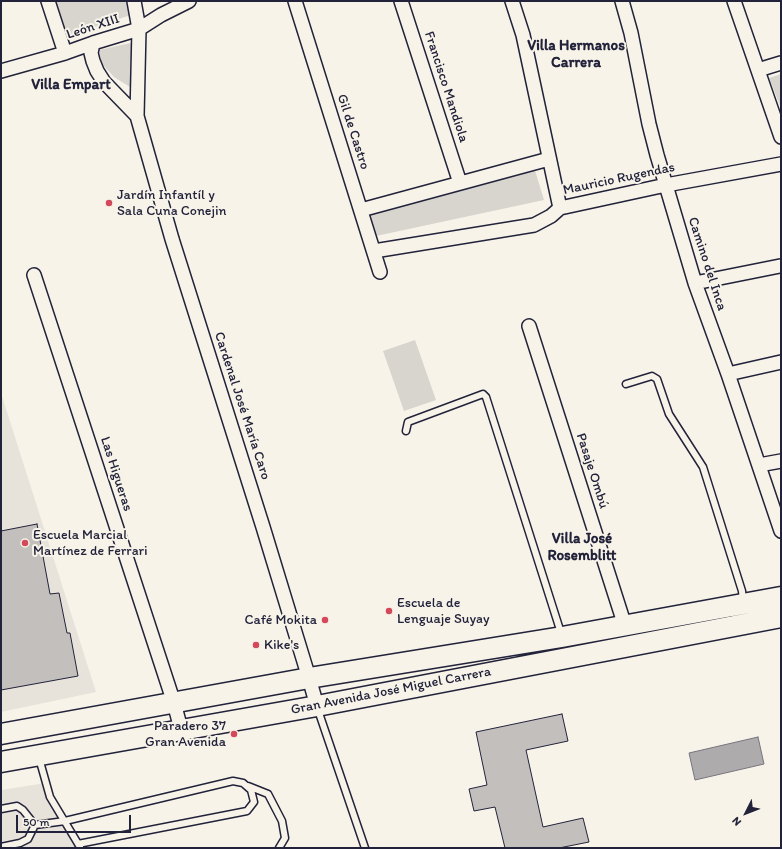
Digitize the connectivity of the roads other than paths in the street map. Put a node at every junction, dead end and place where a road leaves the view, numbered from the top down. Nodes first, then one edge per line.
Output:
1 (48, 1) edge
2 (134, 1) edge
3 (189, 1) edge
4 (295, 1) edge
5 (401, 1) edge
6 (512, 1) edge
7 (622, 1) edge
8 (734, 1) edge
9 (139, 29) junction
10 (93, 42) junction
11 (65, 53) junction
12 (781, 63) edge
13 (758, 70) junction
14 (1, 71) edge
15 (137, 116) junction
16 (781, 137) edge
17 (549, 159) junction
18 (781, 164) edge
19 (460, 183) junction
20 (666, 185) junction
21 (560, 208) junction
22 (361, 210) junction
23 (374, 251) junction
24 (780, 266) dead end
25 (380, 272) dead end
26 (34, 275) dead end
27 (695, 283) junction
28 (529, 326) dead end
29 (781, 362) edge
30 (728, 374) junction
31 (626, 384) dead end
32 (406, 431) dead end
33 (781, 461) edge
34 (759, 465) junction
35 (781, 531) edge
36 (781, 597) edge
37 (743, 604) junction
38 (781, 617) edge
39 (626, 626) junction
40 (562, 637) junction
41 (309, 678) junction
42 (174, 703) junction
43 (316, 706) junction
44 (181, 729) junction
45 (1, 734) edge
46 (38, 755) junction
47 (1, 762) edge
48 (243, 783) junction
49 (1, 809) edge
50 (65, 821) junction
51 (35, 825) junction
52 (80, 846) edge
53 (1, 847) edge
54 (280, 848) edge
55 (365, 848) edge

1 - 11 street
2 - 9 street, Cardenal José María Caro
3 - 9 street, León XIII
4 - 22 street, Gil de Castro
5 - 19 street, Francisco Mandiola
6 - 17 street
7 - 20 street, Camino del Inca
8 - 13 street
9 - 10 street, León XIII
9 - 15 street, Cardenal José María Caro
10 - 11 street, León XIII
10 - 15 street, Cardenal José María Caro
11 - 14 street, León XIII
12 - 13 street
13 - 16 street
15 - 41 street, Cardenal José María Caro
17 - 19 street
17 - 21 street
18 - 20 street, Mauricio Rugendas
19 - 22 street
20 - 21 street, Mauricio Rugendas
20 - 27 street, Camino del Inca
21 - 23 street, Mauricio Rugendas
22 - 23 street, Gil de Castro
23 - 25 street, Gil de Castro
24 - 27 street
26 - 42 street, Las Higueras
27 - 30 street, Camino del Inca
28 - 39 street, Pasaje Ombú
29 - 30 street
30 - 34 street, Camino del Inca
31 - 37 lane
32 - 40 lane
33 - 34 street
34 - 35 street, Camino del Inca
36 - 37 main road, Gran Avenida José Miguel Carrera
37 - 39 main road, Gran Avenida José Miguel Carrera
38 - 43 main road, Gran Avenida José Miguel Carrera
39 - 40 main road, Gran Avenida José Miguel Carrera
40 - 41 main road, Gran Avenida José Miguel Carrera
41 - 42 main road, Gran Avenida José Miguel Carrera
41 - 43 street, Cardenal José María Caro
42 - 44 street, Las Higueras
42 - 45 main road, Gran Avenida José Miguel Carrera
43 - 44 main road, Gran Avenida José Miguel Carrera
43 - 55 lane
44 - 46 main road, Gran Avenida José Miguel Carrera
46 - 47 main road, Gran Avenida José Miguel Carrera
46 - 50 lane
48 - 50 lane
48 - 52 lane
48 - 54 lane
49 - 51 lane
50 - 51 lane
50 - 52 lane
51 - 53 lane

